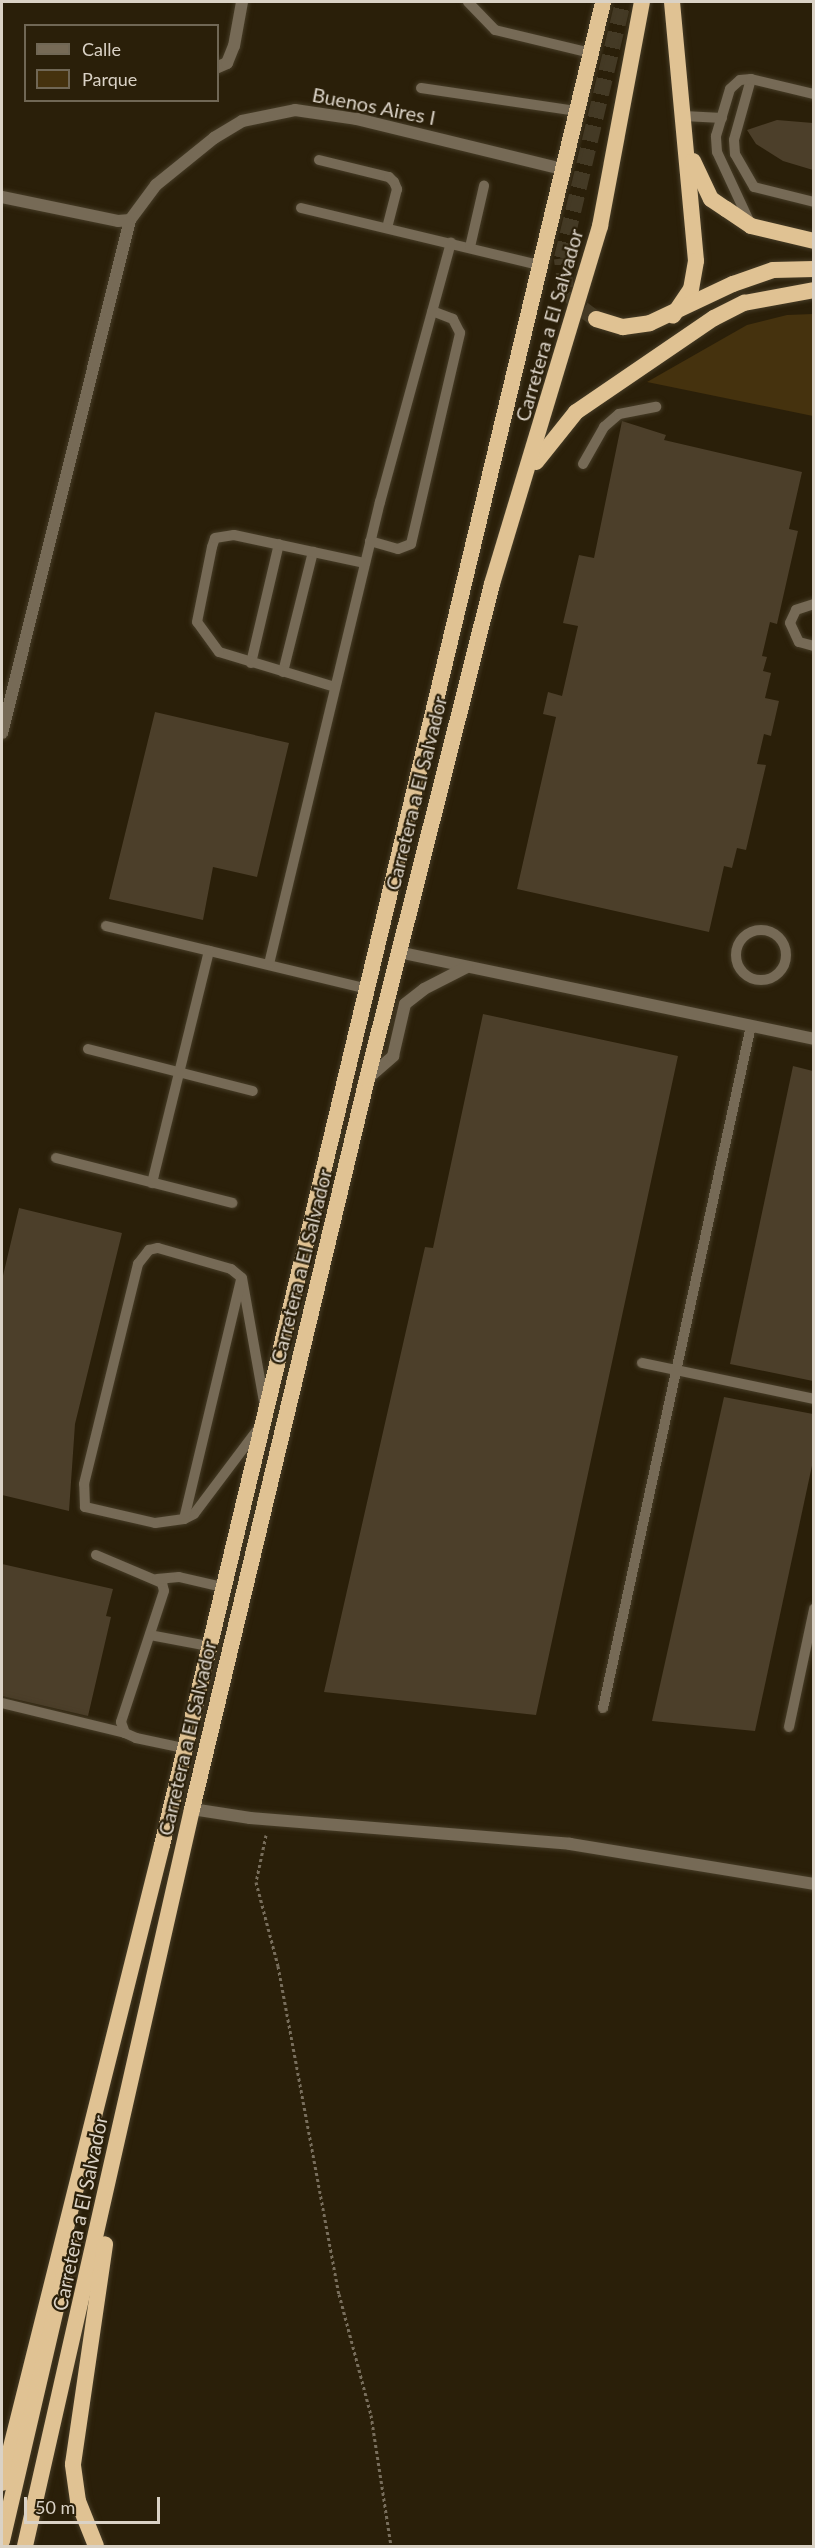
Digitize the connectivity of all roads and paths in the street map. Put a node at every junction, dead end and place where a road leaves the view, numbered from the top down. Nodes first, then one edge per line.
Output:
1 (242, 2) edge
2 (468, 2) edge
3 (603, 2) edge
4 (642, 2) edge
5 (672, 2) edge
6 (591, 53) junction
7 (219, 67) edge
8 (751, 79) junction
9 (421, 88) dead end
10 (813, 94) edge
11 (577, 111) junction
12 (684, 116) junction
13 (722, 118) junction
14 (687, 143) junction
15 (319, 160) dead end
16 (562, 168) junction
17 (484, 186) dead end
18 (2, 197) edge
19 (813, 202) edge
20 (301, 208) dead end
21 (130, 220) junction
22 (751, 226) junction
23 (387, 228) junction
24 (813, 241) edge
25 (451, 243) junction
26 (471, 247) junction
27 (539, 265) junction
28 (813, 269) edge
29 (813, 290) edge
30 (432, 311) junction
31 (673, 316) junction
32 (596, 319) tunnel mouth
33 (656, 406) dead end
34 (583, 465) dead end
35 (526, 475) junction
36 (370, 541) junction
37 (279, 544) junction
38 (313, 552) junction
39 (365, 563) junction
40 (813, 604) edge
41 (813, 646) edge
42 (251, 663) junction
43 (283, 672) junction
44 (335, 687) junction
45 (2, 733) edge
46 (106, 926) dead end
47 (786, 950) joint
48 (209, 951) junction
49 (398, 952) junction
50 (269, 964) junction
51 (467, 967) junction
52 (364, 988) junction
53 (751, 1026) junction
54 (813, 1039) edge
55 (88, 1049) dead end
56 (179, 1070) junction
57 (367, 1079) junction
58 (253, 1091) dead end
59 (56, 1158) dead end
60 (152, 1183) junction
61 (232, 1203) dead end
62 (242, 1278) junction
63 (642, 1363) dead end
64 (676, 1370) junction
65 (813, 1400) edge
66 (265, 1404) junction
67 (260, 1426) junction
68 (184, 1519) junction
69 (96, 1555) dead end
70 (157, 1579) junction
71 (222, 1587) junction
72 (813, 1609) edge
73 (150, 1635) junction
74 (208, 1646) junction
75 (2, 1702) edge
76 (603, 1708) dead end
77 (789, 1727) dead end
78 (125, 1733) junction
79 (184, 1748) junction
80 (192, 1809) junction
81 (270, 1819) junction
82 (813, 1884) edge
83 (127, 2090) junction
84 (95, 2109) junction
85 (2, 2483) edge
86 (2, 2541) edge
87 (95, 2544) edge
88 (25, 2547) edge
89 (391, 2547) edge

1 - 7 street
2 - 6 lane
3 - 6 highway, Carretera a El Salvador
4 - 35 highway, Carretera a El Salvador
5 - 12 highway
6 - 11 highway, Carretera a El Salvador
8 - 10 lane
8 - 13 lane
8 - 19 lane
9 - 11 lane
11 - 16 highway, Carretera a El Salvador
12 - 13 lane
12 - 14 highway
13 - 22 lane
14 - 22 highway
14 - 31 highway
15 - 23 lane
16 - 21 street, Buenos Aires I
16 - 27 highway, Carretera a El Salvador
17 - 26 lane
18 - 21 street
20 - 23 lane
21 - 45 street
22 - 24 highway
23 - 25 lane
25 - 26 lane
25 - 30 lane
26 - 27 lane
27 - 52 highway, Carretera a El Salvador
28 - 31 highway
29 - 35 highway
30 - 36 lane
30 - 36 lane
31 - 32 highway
33 - 34 lane
35 - 49 highway, Carretera a El Salvador
36 - 39 lane
37 - 38 lane
37 - 42 lane
37 - 42 lane
38 - 39 lane
38 - 43 lane
39 - 44 lane
40 - 41 lane
42 - 43 lane
43 - 44 lane
44 - 50 lane
46 - 48 lane
47 - 47 lane
48 - 50 lane
48 - 56 lane
49 - 51 street
49 - 57 highway, Carretera a El Salvador
50 - 52 lane
51 - 53 street
51 - 57 street
52 - 66 highway, Carretera a El Salvador
53 - 54 street
53 - 64 lane
55 - 56 lane
56 - 58 lane
56 - 60 lane
57 - 80 highway, Carretera a El Salvador
59 - 60 lane
60 - 61 lane
62 - 66 lane
62 - 68 lane
62 - 68 lane
63 - 64 lane
64 - 65 lane
64 - 76 lane
66 - 67 highway, Carretera a El Salvador
67 - 68 lane
67 - 71 highway, Carretera a El Salvador
69 - 70 lane
70 - 71 lane
70 - 73 lane
71 - 74 highway, Carretera a El Salvador
72 - 77 lane
73 - 74 lane
73 - 78 lane
74 - 79 highway, Carretera a El Salvador
75 - 78 lane
78 - 79 lane
79 - 84 highway, Carretera a El Salvador
80 - 81 street
80 - 83 highway, Carretera a El Salvador
81 - 82 street
81 - 89 path
83 - 87 highway
83 - 88 highway, Carretera a El Salvador
84 - 85 highway, Carretera a El Salvador
84 - 86 highway

